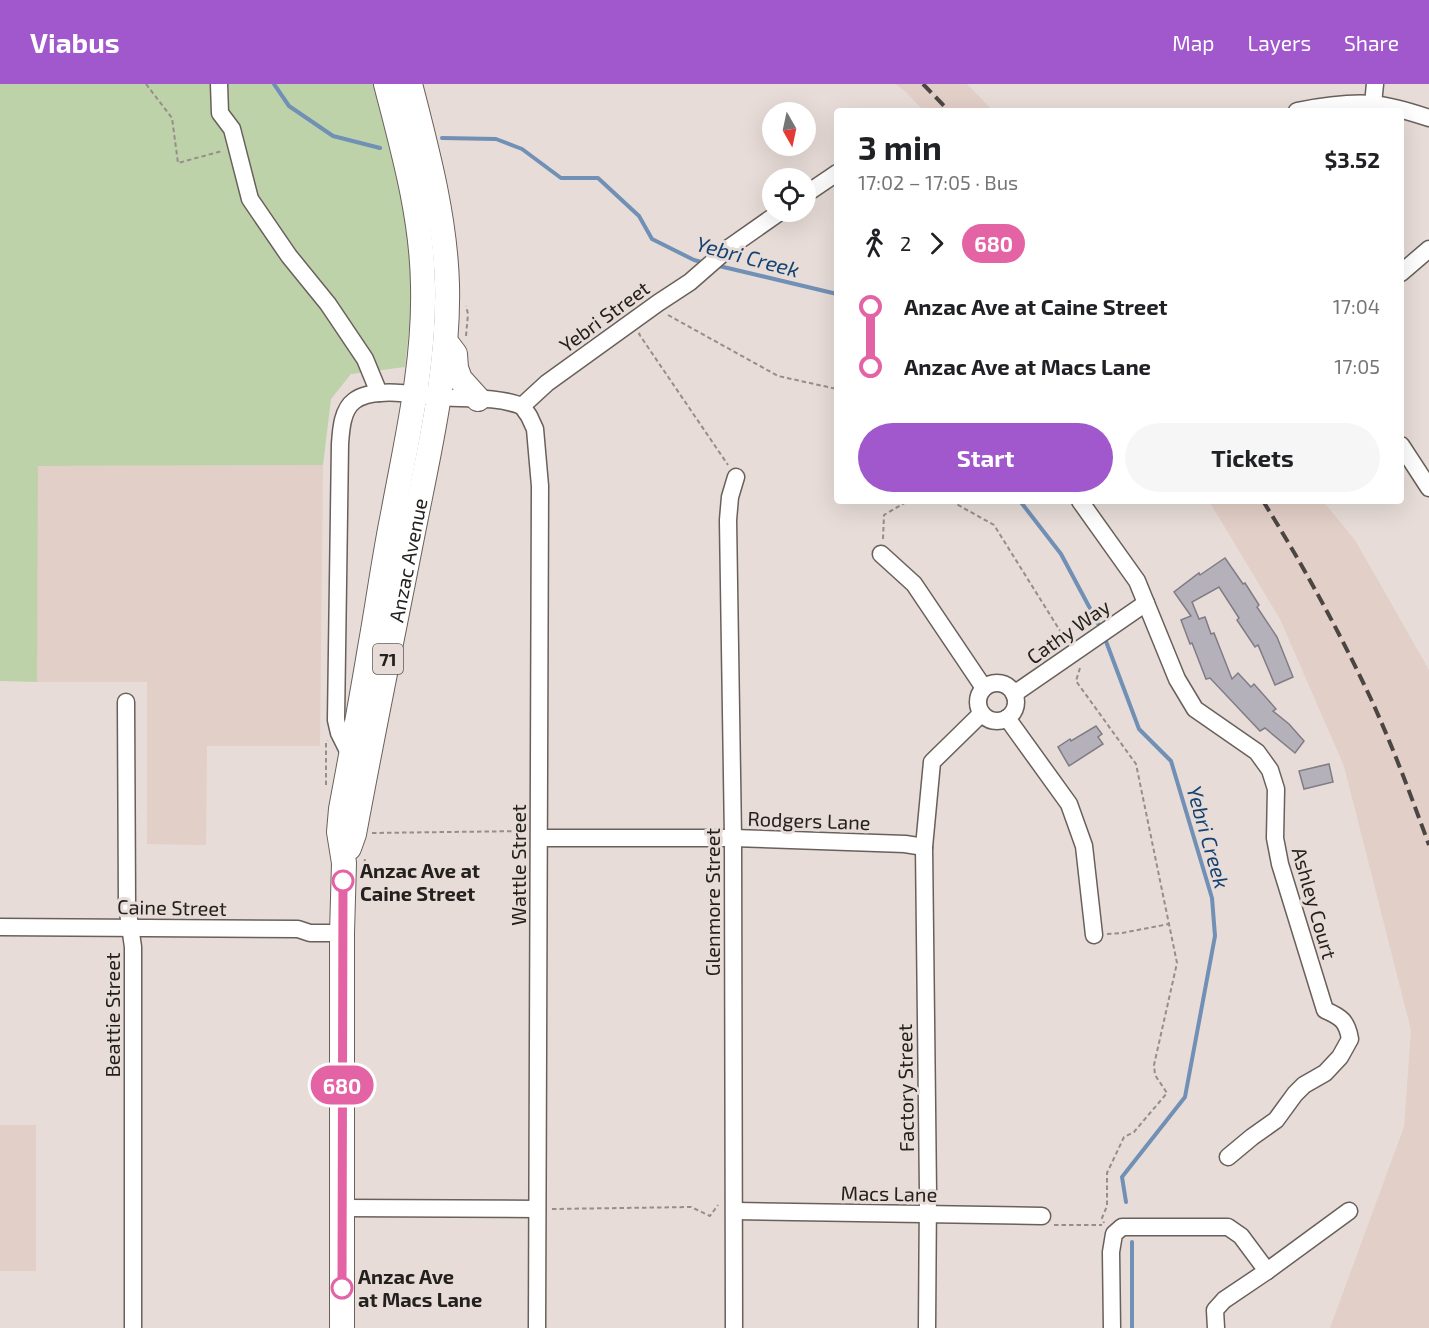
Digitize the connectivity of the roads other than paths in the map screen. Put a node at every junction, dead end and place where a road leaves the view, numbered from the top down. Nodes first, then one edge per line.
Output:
1 (219, 84) edge
2 (386, 84) edge
3 (410, 84) edge
4 (1375, 84) edge
5 (1373, 104) junction
6 (1314, 108) edge
7 (1392, 108) edge
8 (1404, 110) edge
9 (1429, 118) edge
10 (834, 175) edge
11 (816, 187) edge
12 (766, 222) edge
13 (1429, 249) edge
14 (1404, 270) edge
15 (445, 342) junction
16 (379, 393) junction
17 (427, 396) junction
18 (478, 399) junction
19 (522, 406) junction
20 (1404, 450) edge
21 (736, 477) road end
22 (1429, 488) edge
23 (1082, 504) edge
24 (881, 554) road end
25 (1146, 603) junction
26 (984, 688) junction
27 (1014, 694) junction
28 (126, 702) dead end
29 (981, 714) junction
30 (1007, 718) junction
31 (351, 757) junction
32 (539, 838) junction
33 (733, 838) junction
34 (924, 847) junction
35 (344, 863) junction
36 (0, 927) edge
37 (130, 928) junction
38 (342, 933) junction
39 (1094, 935) road end
40 (1228, 1157) dead end
41 (342, 1208) junction
42 (537, 1209) junction
43 (735, 1211) junction
44 (1349, 1211) dead end
45 (927, 1215) junction
46 (1042, 1216) road end
47 (1267, 1271) junction
48 (133, 1328) edge
49 (342, 1328) edge
50 (537, 1328) edge
51 (734, 1328) edge
52 (927, 1328) edge
53 (1112, 1328) edge
54 (1216, 1328) edge

1 - 16 street
2 - 17 highway, Anzac Avenue / 71
3 - 15 highway, Anzac Avenue / 71
4 - 5 street
5 - 6 street
5 - 7 street
8 - 9 street
10 - 11 street
12 - 19 street, Yebri Street
13 - 14 street
15 - 17 highway, Anzac Avenue / 71
15 - 18 highway
16 - 17 street
16 - 31 street
17 - 18 street
17 - 31 highway, Anzac Avenue / 71
17 - 35 highway, Anzac Avenue / 71
18 - 19 street
19 - 32 street, Wattle Street
20 - 22 street
21 - 33 street, Glenmore Street
23 - 25 street, Ashley Court
24 - 26 street
25 - 27 street, Cathy Way
25 - 40 street, Ashley Court
26 - 27 street
26 - 29 street
27 - 30 street
28 - 37 street, Beattie Street
29 - 30 street
29 - 34 street
30 - 39 street
31 - 35 highway, Anzac Avenue / 71
32 - 33 street, Rodgers Lane
32 - 42 street, Wattle Street
33 - 34 street, Rodgers Lane
33 - 43 street, Glenmore Street
34 - 45 street, Factory Street
35 - 38 highway, Anzac Avenue / 71
36 - 37 street, Caine Street
37 - 38 street, Caine Street
37 - 48 street, Beattie Street
38 - 41 highway, Anzac Avenue / 71
41 - 42 street
41 - 49 highway, Anzac Avenue / 71
42 - 50 street, Wattle Street
43 - 45 street, Macs Lane
43 - 51 street, Glenmore Street
44 - 47 street
45 - 46 street, Macs Lane
45 - 52 street, Factory Street
47 - 53 street
47 - 54 street

